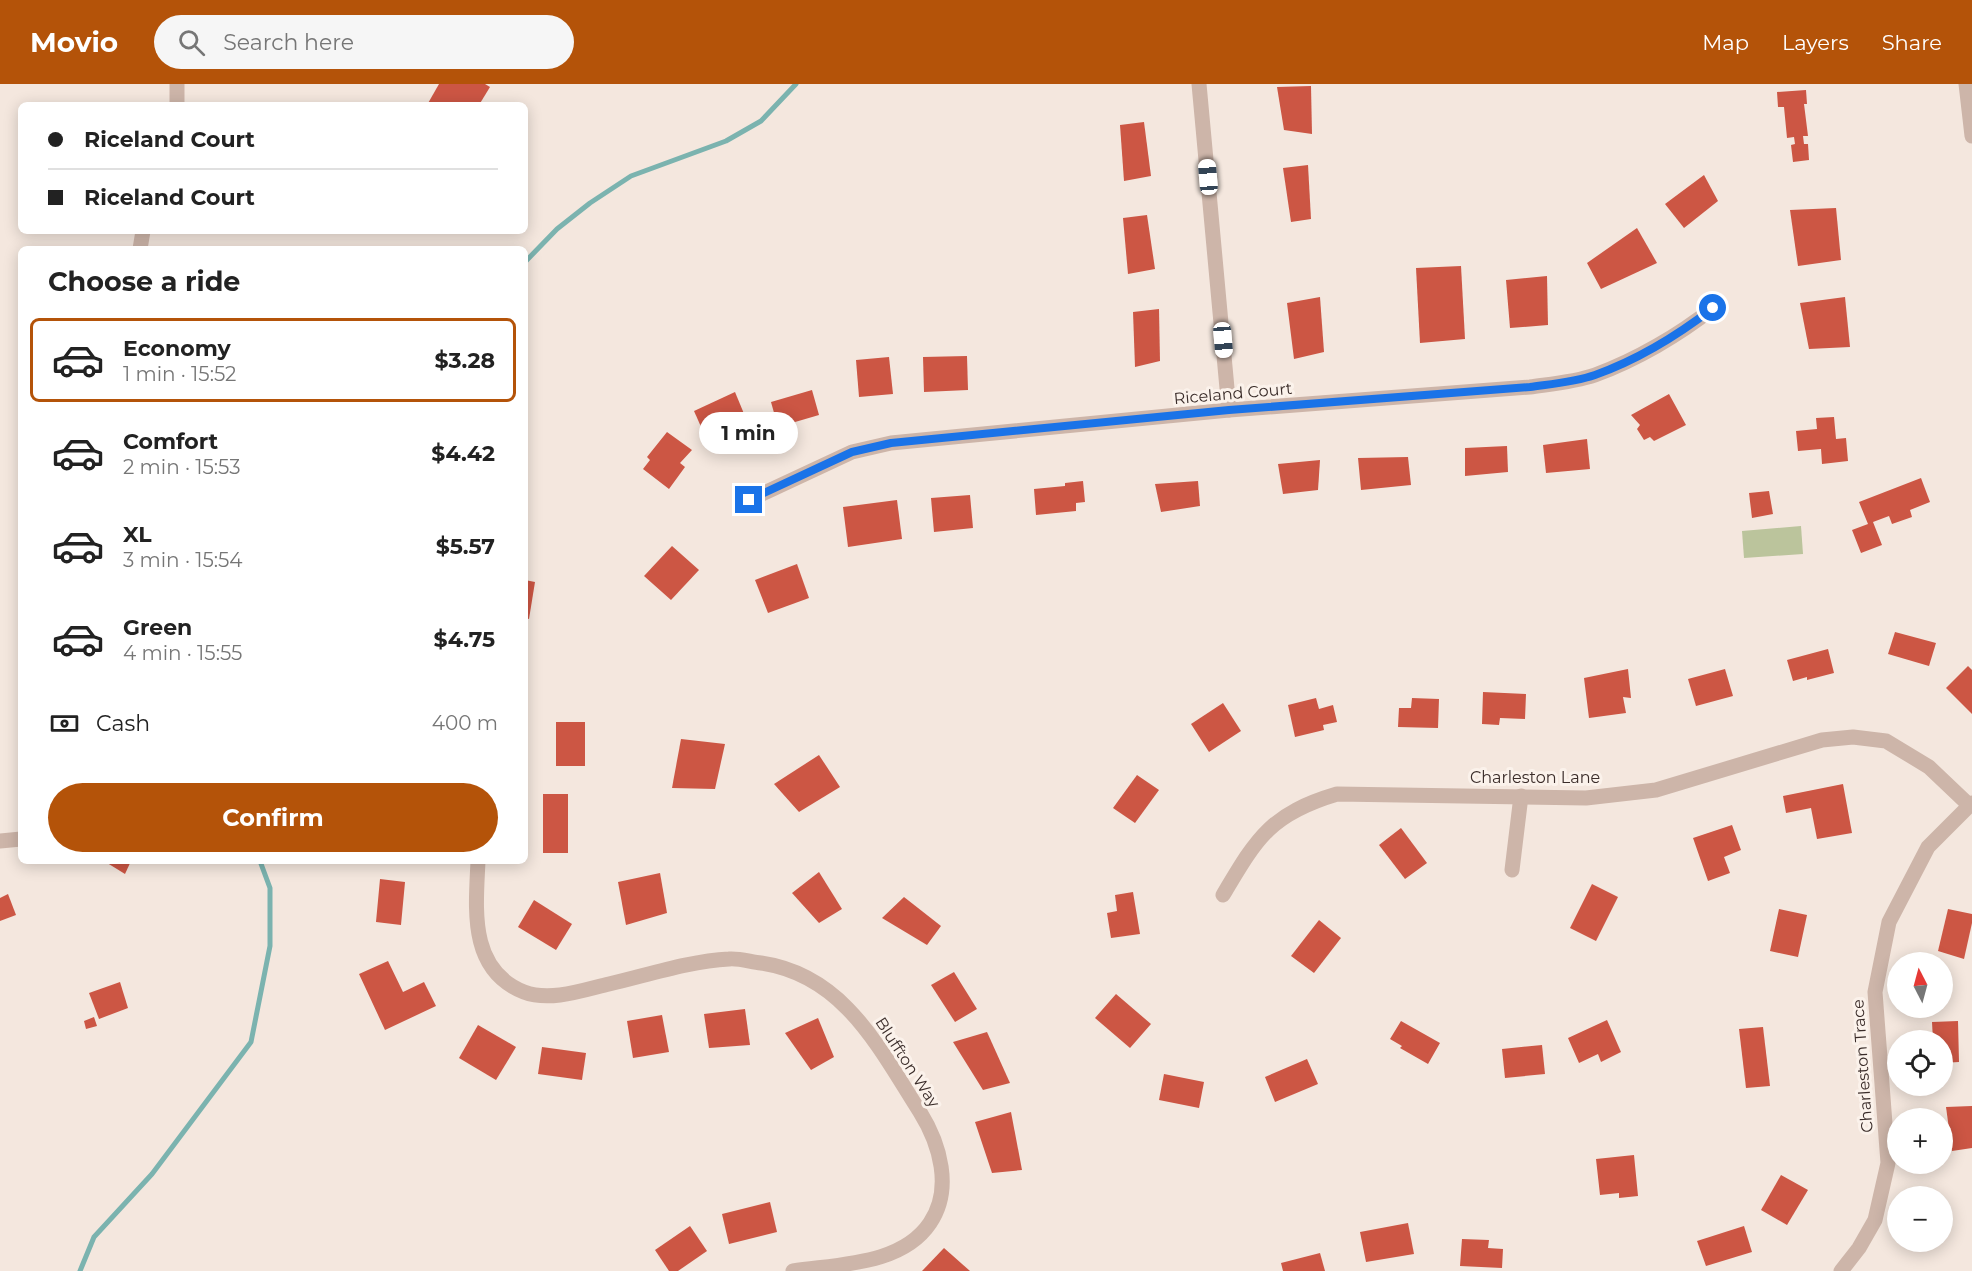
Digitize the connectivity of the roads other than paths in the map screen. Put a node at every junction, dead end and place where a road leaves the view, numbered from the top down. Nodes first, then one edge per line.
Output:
1 (177, 84) edge
2 (1199, 84) edge
3 (1966, 84) edge
4 (177, 102) edge
5 (1972, 136) edge
6 (1713, 308) dead end
7 (1229, 410) junction
8 (749, 500) dead end
9 (1521, 796) junction
10 (1971, 804) edge
11 (18, 839) edge
12 (0, 841) edge
13 (478, 864) edge
14 (1512, 870) dead end
15 (1223, 895) dead end
16 (794, 1271) edge
17 (1841, 1271) edge

1 - 4 street
2 - 7 street
3 - 5 street
6 - 7 street, Riceland Court
7 - 8 street, Riceland Court
9 - 10 street, Charleston Lane
9 - 14 street
9 - 15 street, Charleston Lane
10 - 17 street, Charleston Trace
11 - 12 street
13 - 16 street, Bluffton Way

